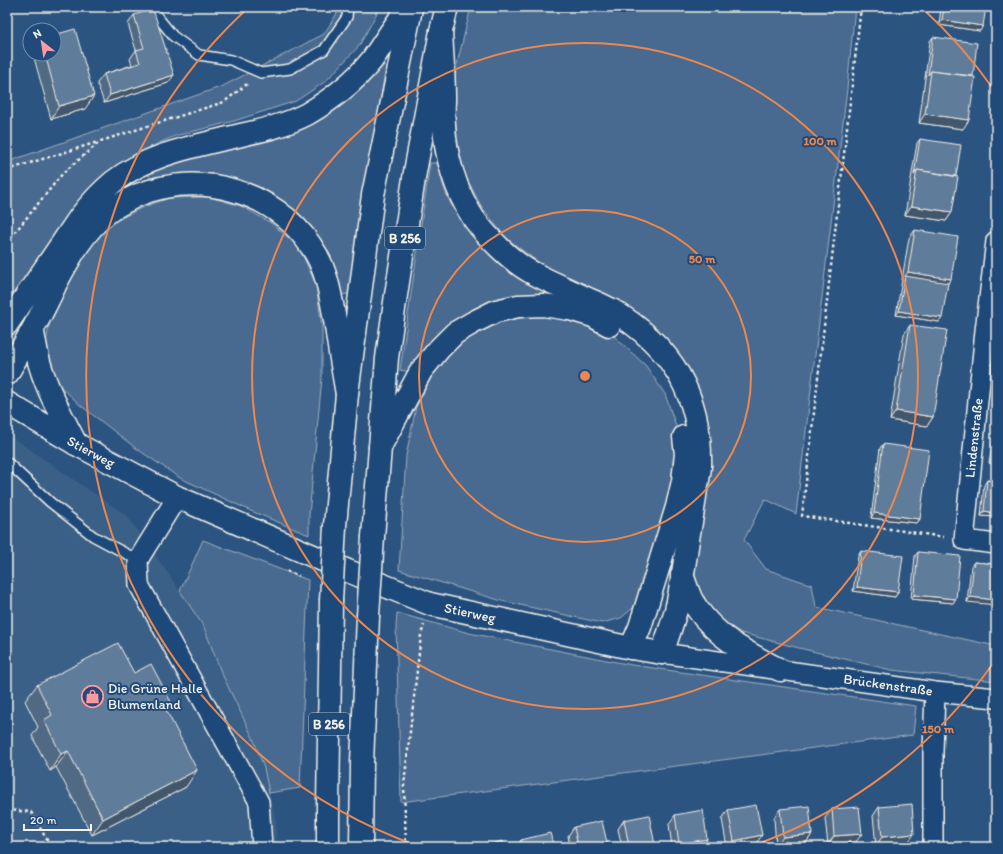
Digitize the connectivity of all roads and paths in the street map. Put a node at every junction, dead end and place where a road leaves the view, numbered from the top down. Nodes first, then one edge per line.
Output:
1 (154, 7) edge
2 (348, 7) edge
3 (408, 7) edge
4 (411, 7) edge
5 (447, 7) edge
6 (861, 7) edge
7 (441, 31) junction
8 (101, 141) dead end
9 (7, 170) edge
10 (996, 241) edge
11 (7, 324) edge
12 (33, 329) junction
13 (7, 374) edge
14 (347, 394) junction
15 (7, 403) edge
16 (76, 444) junction
17 (380, 447) junction
18 (7, 462) edge
19 (177, 497) junction
20 (964, 540) junction
21 (996, 544) edge
22 (138, 560) junction
23 (682, 575) junction
24 (422, 635) dead end
25 (632, 648) junction
26 (662, 653) junction
27 (780, 670) junction
28 (934, 692) junction
29 (996, 698) edge
30 (7, 810) edge
31 (51, 847) edge
32 (262, 847) edge
33 (328, 847) edge
34 (362, 847) edge
35 (406, 847) edge
36 (933, 847) edge

1 - 2 lane
3 - 11 main road
4 - 14 main road, B 256
5 - 7 main road, B 256
6 - 20 path
7 - 17 main road, B 256
7 - 23 main road
8 - 9 path
10 - 20 street, Lindenstraße
12 - 13 main road
12 - 14 main road
12 - 16 main road
14 - 33 main road, B 256, bridge
15 - 16 main road, Stierweg
16 - 19 main road, Stierweg
17 - 25 main road
17 - 34 main road, B 256, bridge
18 - 22 lane
19 - 22 street
19 - 25 main road, Stierweg
20 - 21 street
22 - 32 street
23 - 26 main road
23 - 27 main road
24 - 35 path
25 - 26 main road, Stierweg
26 - 27 street, Stierweg
27 - 28 street, Brückenstraße
28 - 29 street, Brückenstraße
28 - 36 street
30 - 31 path

